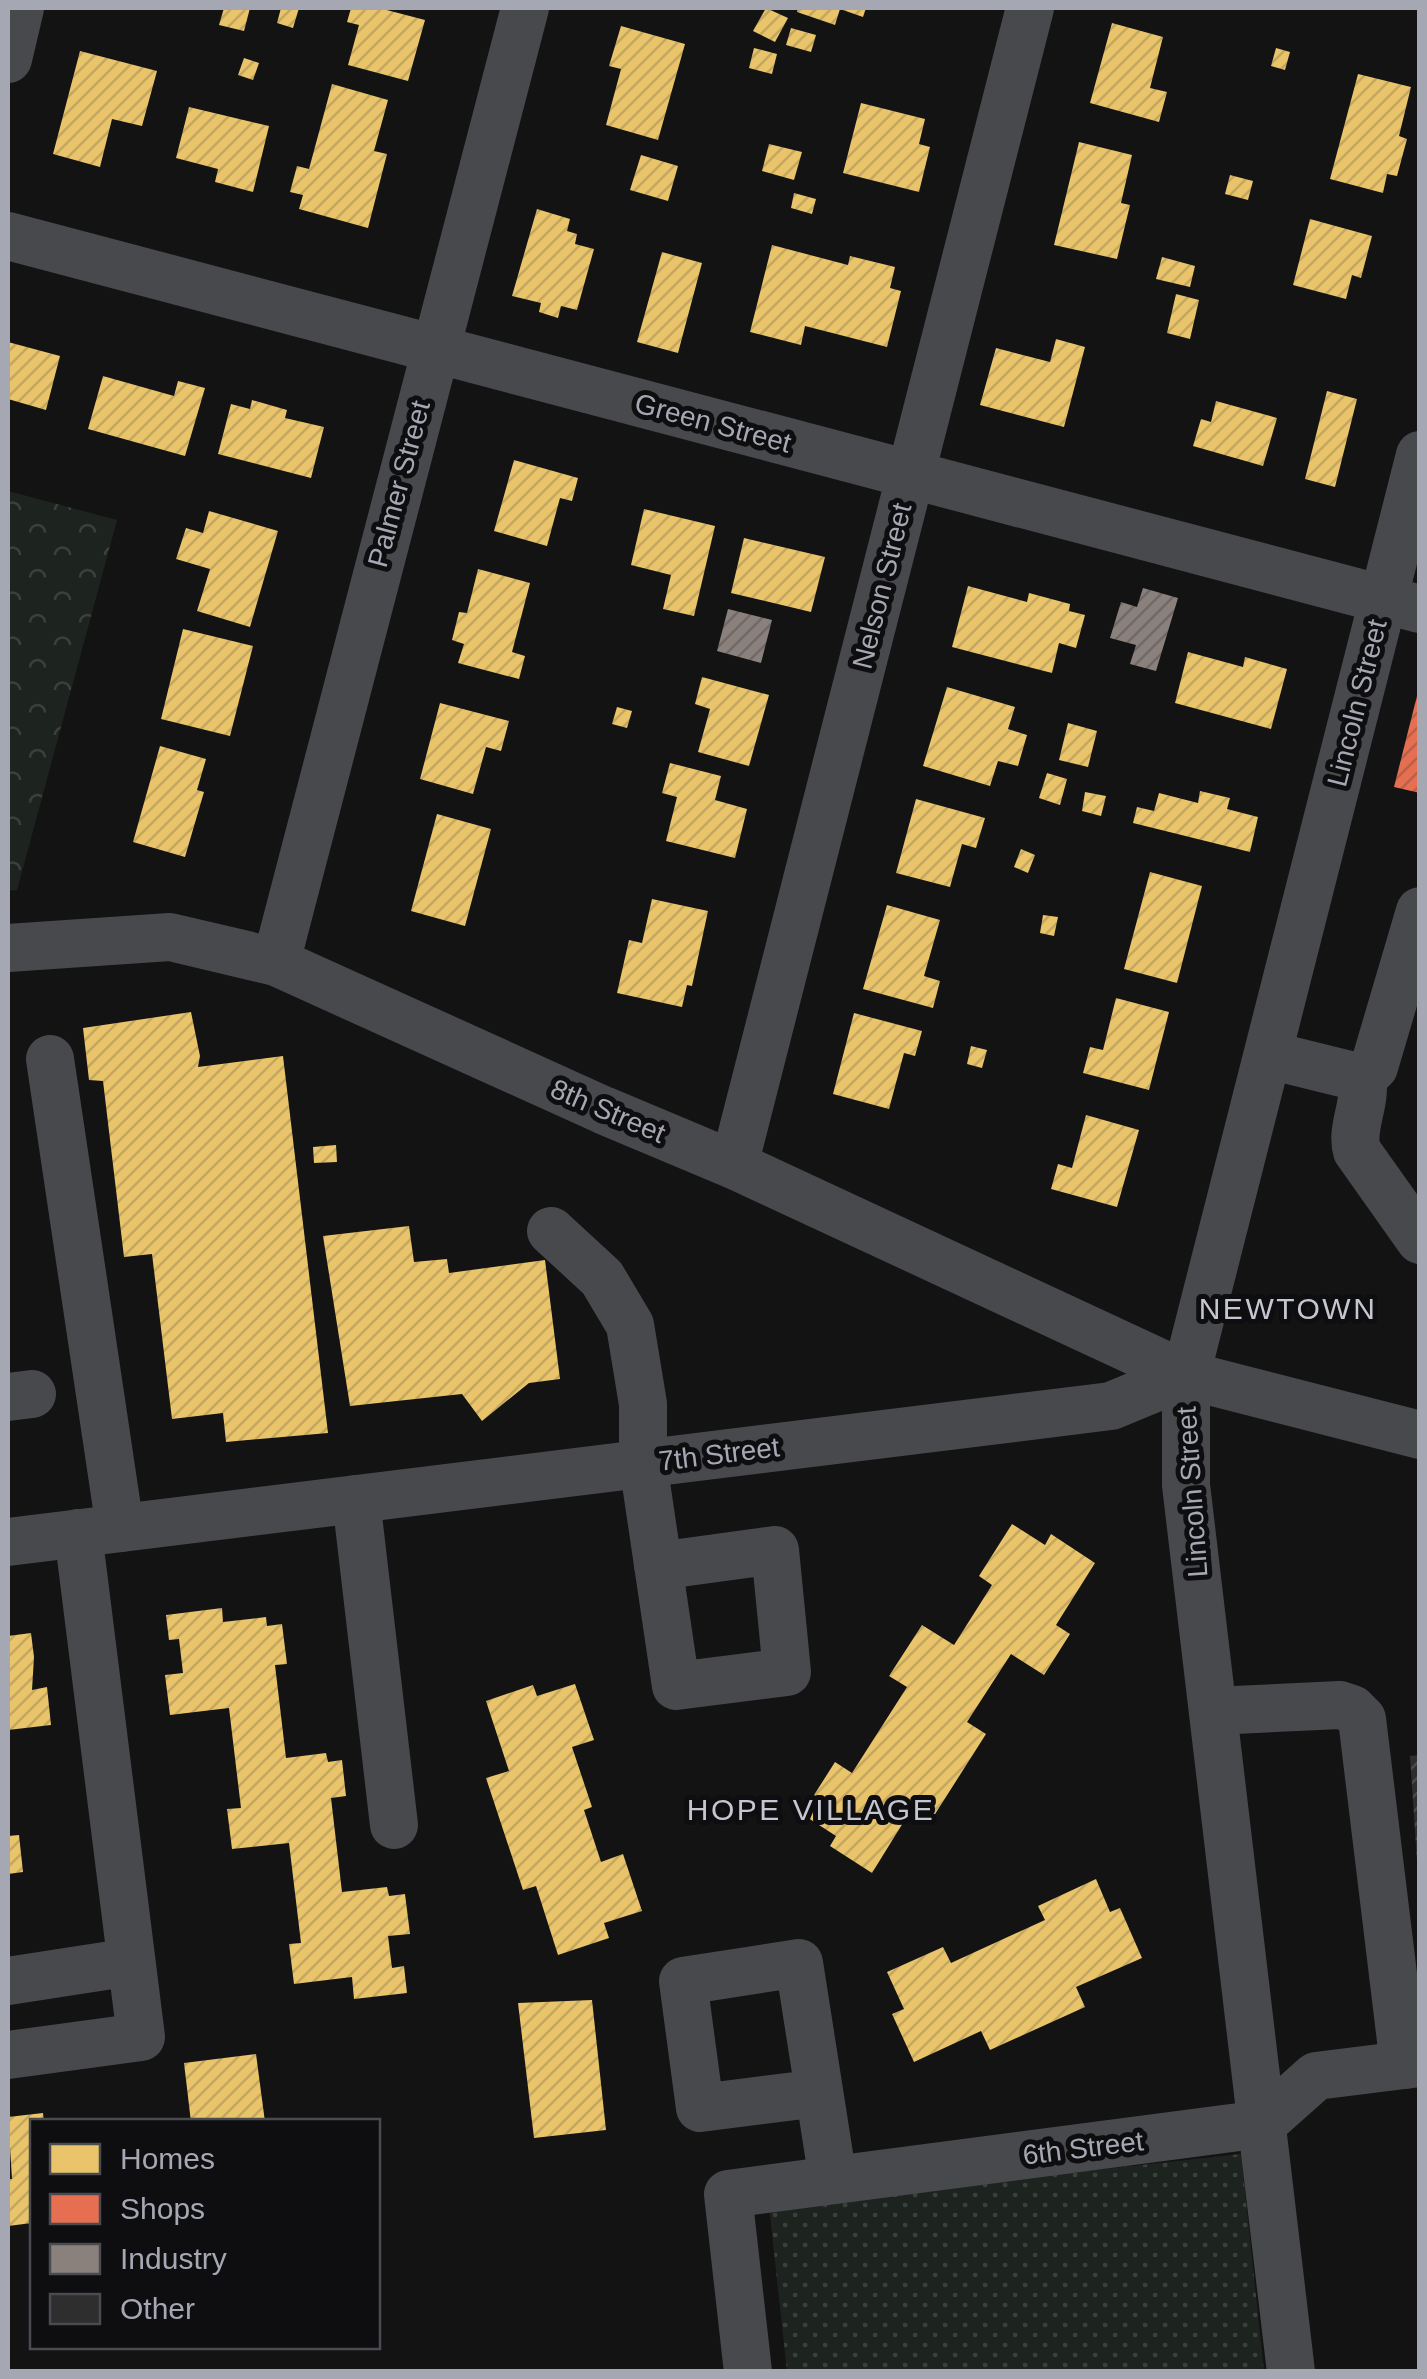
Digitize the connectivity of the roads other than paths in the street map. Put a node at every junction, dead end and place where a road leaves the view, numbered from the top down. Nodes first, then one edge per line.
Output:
1 (20, 8) edge
2 (525, 8) edge
3 (1030, 8) edge
4 (8, 58) edge
5 (8, 236) edge
6 (434, 349) junction
7 (1420, 455) edge
8 (911, 475) junction
9 (1401, 604) edge
10 (1420, 910) edge
11 (8, 948) edge
12 (276, 962) junction
13 (1269, 1056) junction
14 (50, 1060) dead end
15 (1362, 1078) junction
16 (734, 1164) junction
17 (551, 1232) dead end
18 (1418, 1233) edge
19 (1186, 1375) junction
20 (1420, 1436) edge
21 (643, 1463) junction
22 (356, 1499) junction
23 (99, 1530) junction
24 (8, 1542) edge
25 (658, 1566) junction
26 (1213, 1712) junction
27 (394, 1825) dead end
28 (131, 1962) junction
29 (8, 1980) edge
30 (8, 2055) edge
31 (1412, 2064) edge
32 (819, 2092) dead end
33 (1262, 2124) junction
34 (833, 2180) junction
35 (748, 2372) edge
36 (1291, 2372) edge

1 - 4 street
2 - 6 street, Palmer Street
3 - 8 street, Nelson Street
5 - 6 street, Green Street
6 - 8 street, Green Street
6 - 12 street, Palmer Street
7 - 9 street, Lincoln Street
8 - 9 street, Green Street
8 - 16 street, Nelson Street
9 - 13 street, Lincoln Street
10 - 15 street
11 - 12 street, 8th Street
12 - 16 street, 8th Street
13 - 15 street
13 - 19 street, Lincoln Street
14 - 23 street
15 - 18 street
16 - 19 street, 8th Street
17 - 21 street
19 - 20 street
19 - 21 street, 7th Street
19 - 26 street, Lincoln Street
21 - 22 street, 7th Street
21 - 25 street
22 - 23 street, 7th Street
22 - 27 street
23 - 24 street, 7th Street
23 - 28 street
25 - 25 street
26 - 31 street
26 - 33 street, Lincoln Street
28 - 29 street
28 - 30 street
31 - 33 street
32 - 34 street
33 - 34 street, 6th Street
33 - 36 street, Lincoln Street
34 - 35 street, 6th Street

